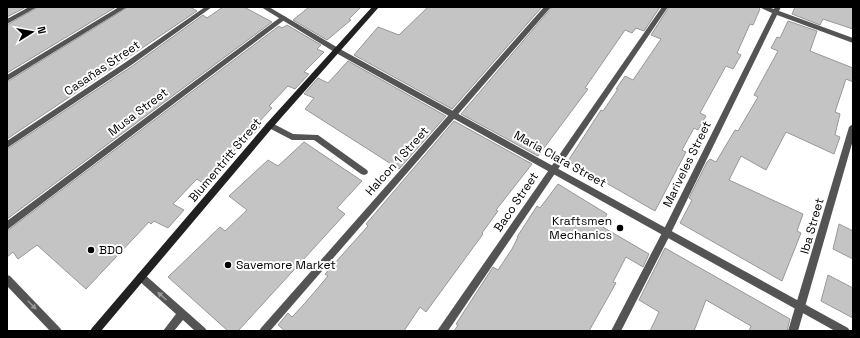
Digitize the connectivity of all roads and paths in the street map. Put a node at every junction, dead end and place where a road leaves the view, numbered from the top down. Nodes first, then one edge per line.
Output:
1 (34, 7) edge
2 (124, 7) edge
3 (209, 7) edge
4 (264, 7) edge
5 (376, 7) edge
6 (548, 7) edge
7 (664, 7) edge
8 (762, 7) edge
9 (777, 10) edge
10 (284, 18) junction
11 (7, 22) edge
12 (853, 41) edge
13 (338, 50) junction
14 (7, 78) edge
15 (455, 114) junction
16 (270, 125) junction
17 (853, 127) edge
18 (7, 145) edge
19 (553, 168) junction
20 (364, 172) dead end
21 (7, 226) edge
22 (667, 232) junction
23 (142, 277) junction
24 (7, 279) edge
25 (801, 307) junction
26 (182, 314) junction
27 (57, 331) edge
28 (95, 331) edge
29 (168, 331) edge
30 (202, 331) edge
31 (264, 331) edge
32 (442, 331) edge
33 (616, 331) edge
34 (793, 331) edge
35 (845, 331) edge

1 - 11 street
2 - 14 street
3 - 18 street, Casañas Street
4 - 10 street, Maria Clara Street
5 - 13 main road, Blumentritt Street
6 - 15 street, Halcon 1 Street
7 - 19 street, Baco Street
8 - 9 street
9 - 12 street
9 - 22 street, Mariveles Street
10 - 13 street, Maria Clara Street
10 - 21 street, Musa Street
13 - 15 street, Maria Clara Street
13 - 16 main road, Blumentritt Street
15 - 19 street, Maria Clara Street
15 - 31 street, Halcon 1 Street
16 - 20 street
16 - 23 main road, Blumentritt Street
17 - 25 street, Iba Street
19 - 22 street, Maria Clara Street
19 - 32 street, Baco Street
22 - 25 street, Maria Clara Street
22 - 33 street, Mariveles Street
26 -> 23 street
23 - 28 main road, Blumentritt Street
24 -> 27 street
25 - 34 street, Iba Street
25 - 35 street, Maria Clara Street
26 - 29 street
26 - 30 street

